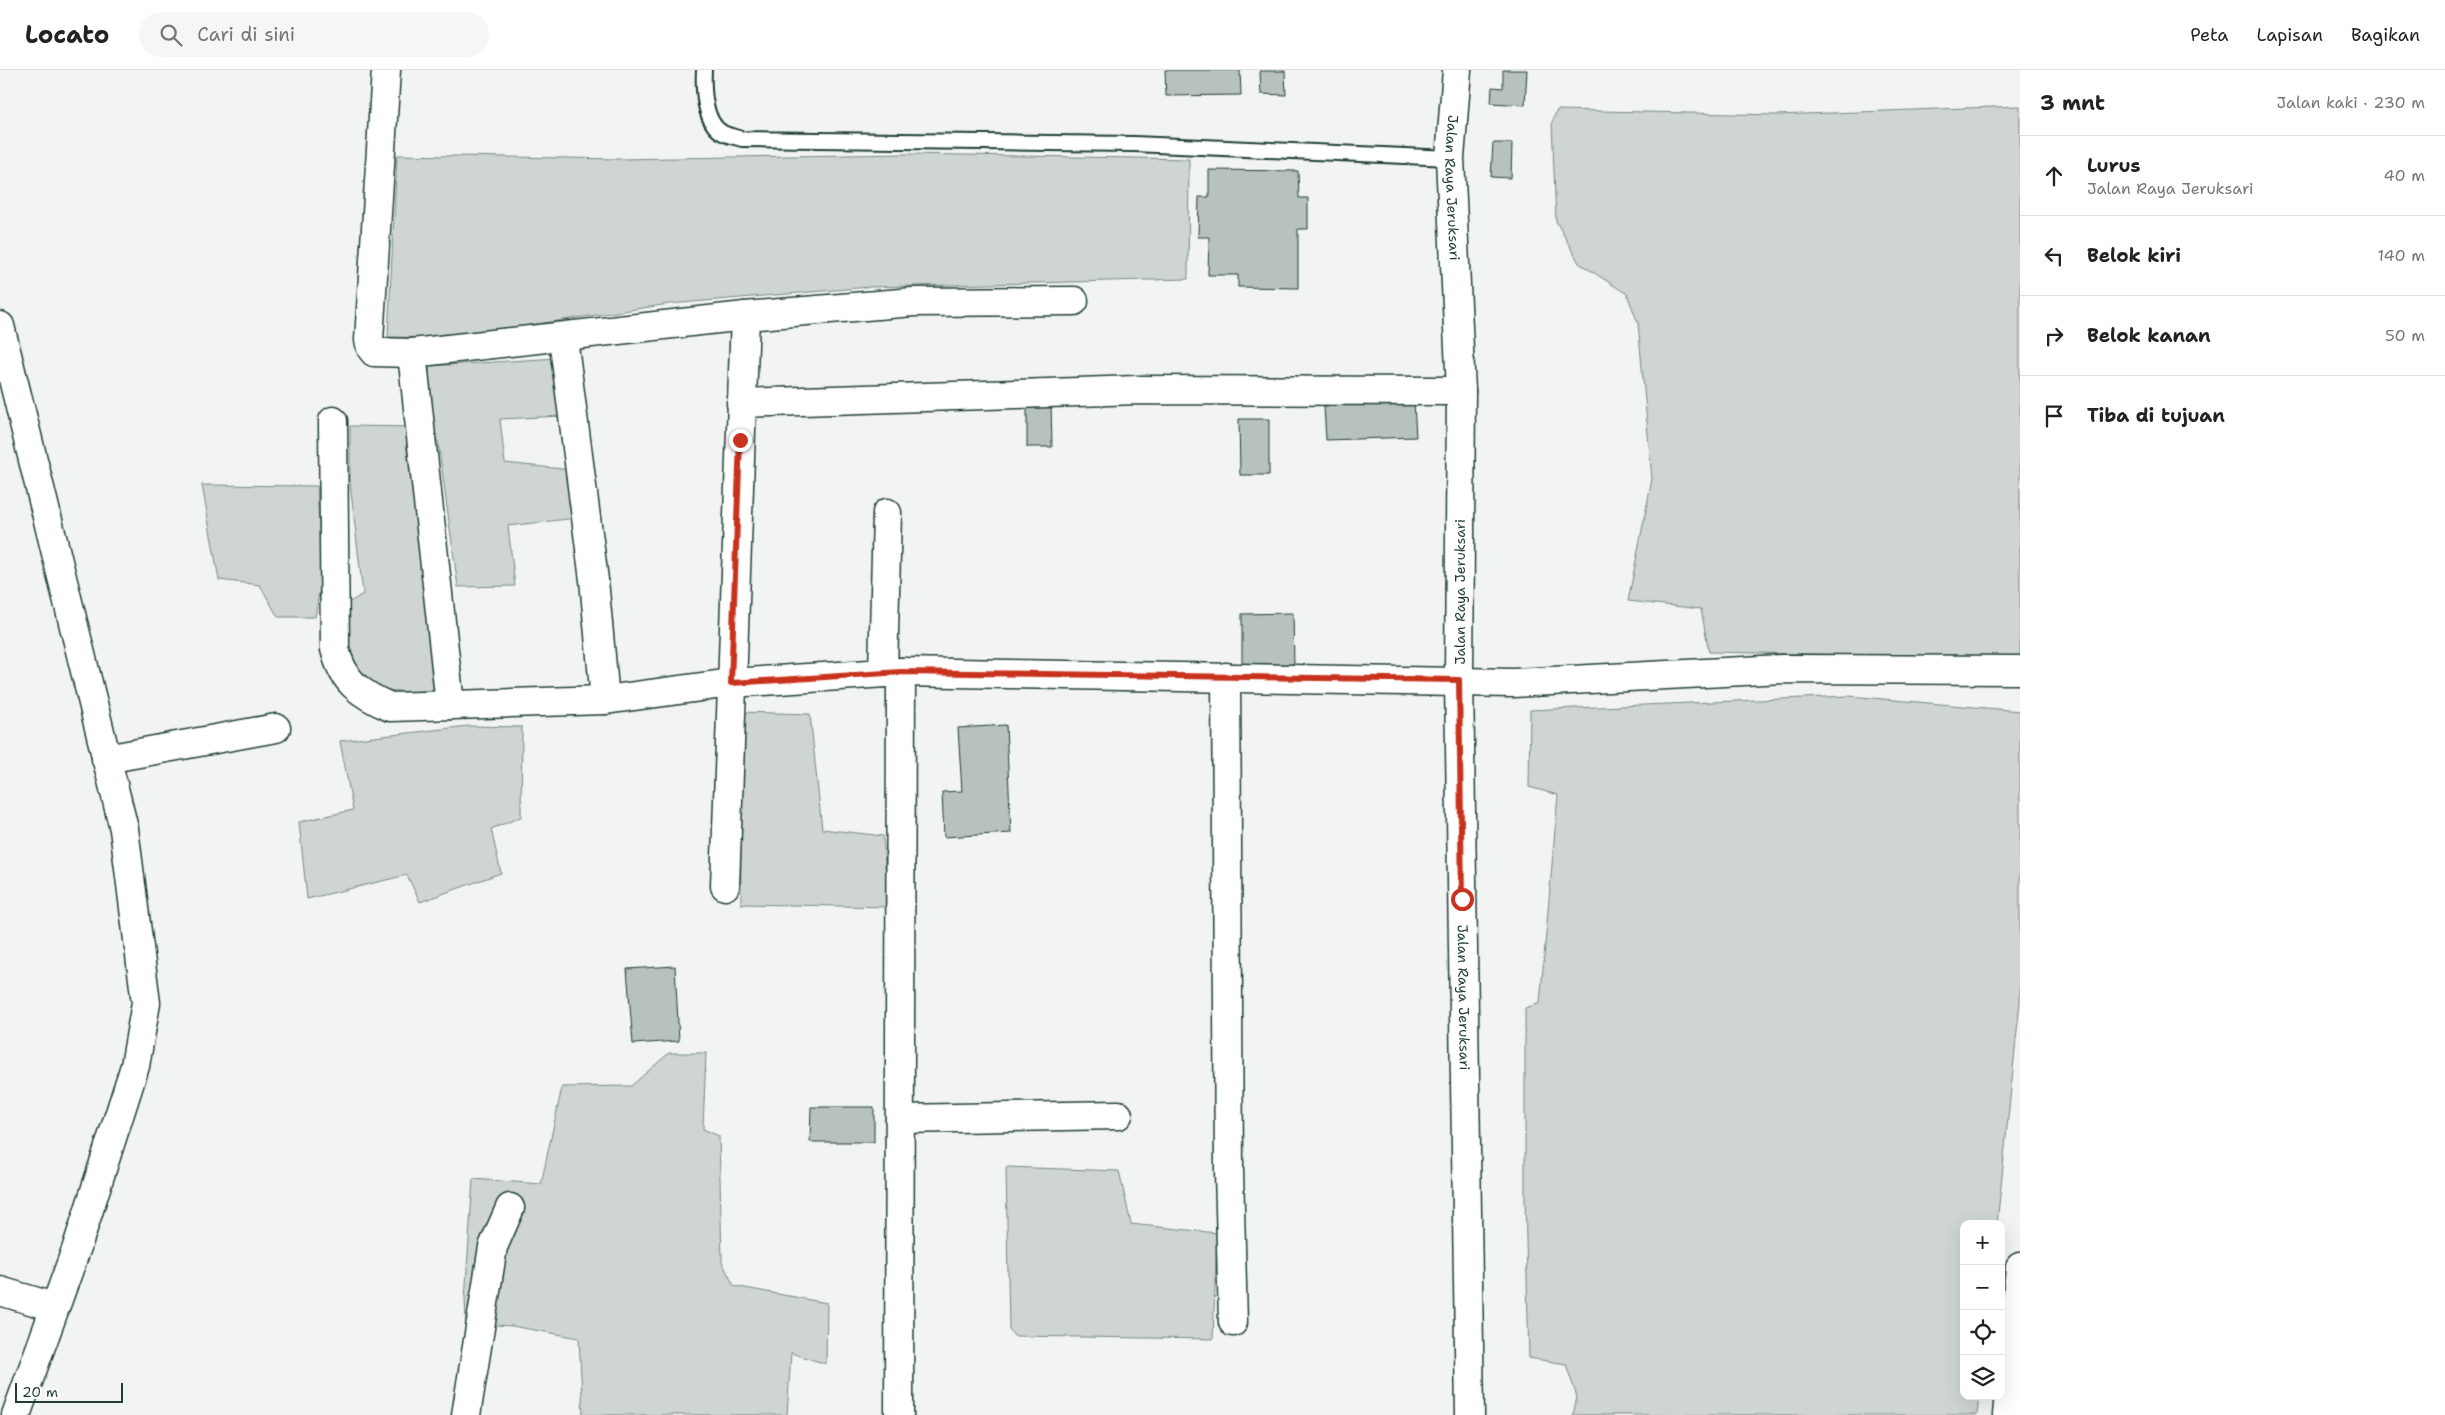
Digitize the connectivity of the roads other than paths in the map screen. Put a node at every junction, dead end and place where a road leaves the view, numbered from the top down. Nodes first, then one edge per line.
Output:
1 (386, 70) edge
2 (704, 70) edge
3 (1457, 70) edge
4 (1450, 158) junction
5 (1074, 301) dead end
6 (745, 316) junction
7 (0, 326) edge
8 (563, 338) junction
9 (412, 354) junction
10 (1461, 392) junction
11 (741, 403) junction
12 (333, 421) dead end
13 (887, 513) dead end
14 (2020, 670) edge
15 (892, 672) junction
16 (1226, 677) junction
17 (1468, 681) junction
18 (731, 683) junction
19 (605, 700) junction
20 (450, 705) junction
21 (276, 728) dead end
22 (106, 759) junction
23 (725, 886) dead end
24 (1118, 1115) dead end
25 (900, 1119) junction
26 (510, 1208) dead end
27 (2020, 1267) edge
28 (0, 1292) edge
29 (54, 1307) junction
30 (1233, 1322) dead end
31 (16, 1415) edge
32 (466, 1415) edge
33 (899, 1415) edge
34 (1470, 1415) edge
35 (2007, 1415) edge

1 - 9 street
2 - 4 lane
3 - 4 street, Jalan Raya Jeruksari
4 - 10 street, Jalan Raya Jeruksari
5 - 6 street
6 - 8 street
6 - 11 street
7 - 22 street
8 - 9 street
8 - 19 street
9 - 20 street
10 - 11 street
10 - 17 street, Jalan Raya Jeruksari
11 - 18 street
12 - 20 street
13 - 15 street
14 - 17 street
15 - 16 street
15 - 18 street
15 - 25 street
16 - 17 street
16 - 30 street
17 - 34 street, Jalan Raya Jeruksari
18 - 19 street
18 - 23 street
19 - 20 street
21 - 22 street
22 - 29 street
24 - 25 street
25 - 33 street
26 - 32 street
27 - 35 street
28 - 29 street
29 - 31 street

